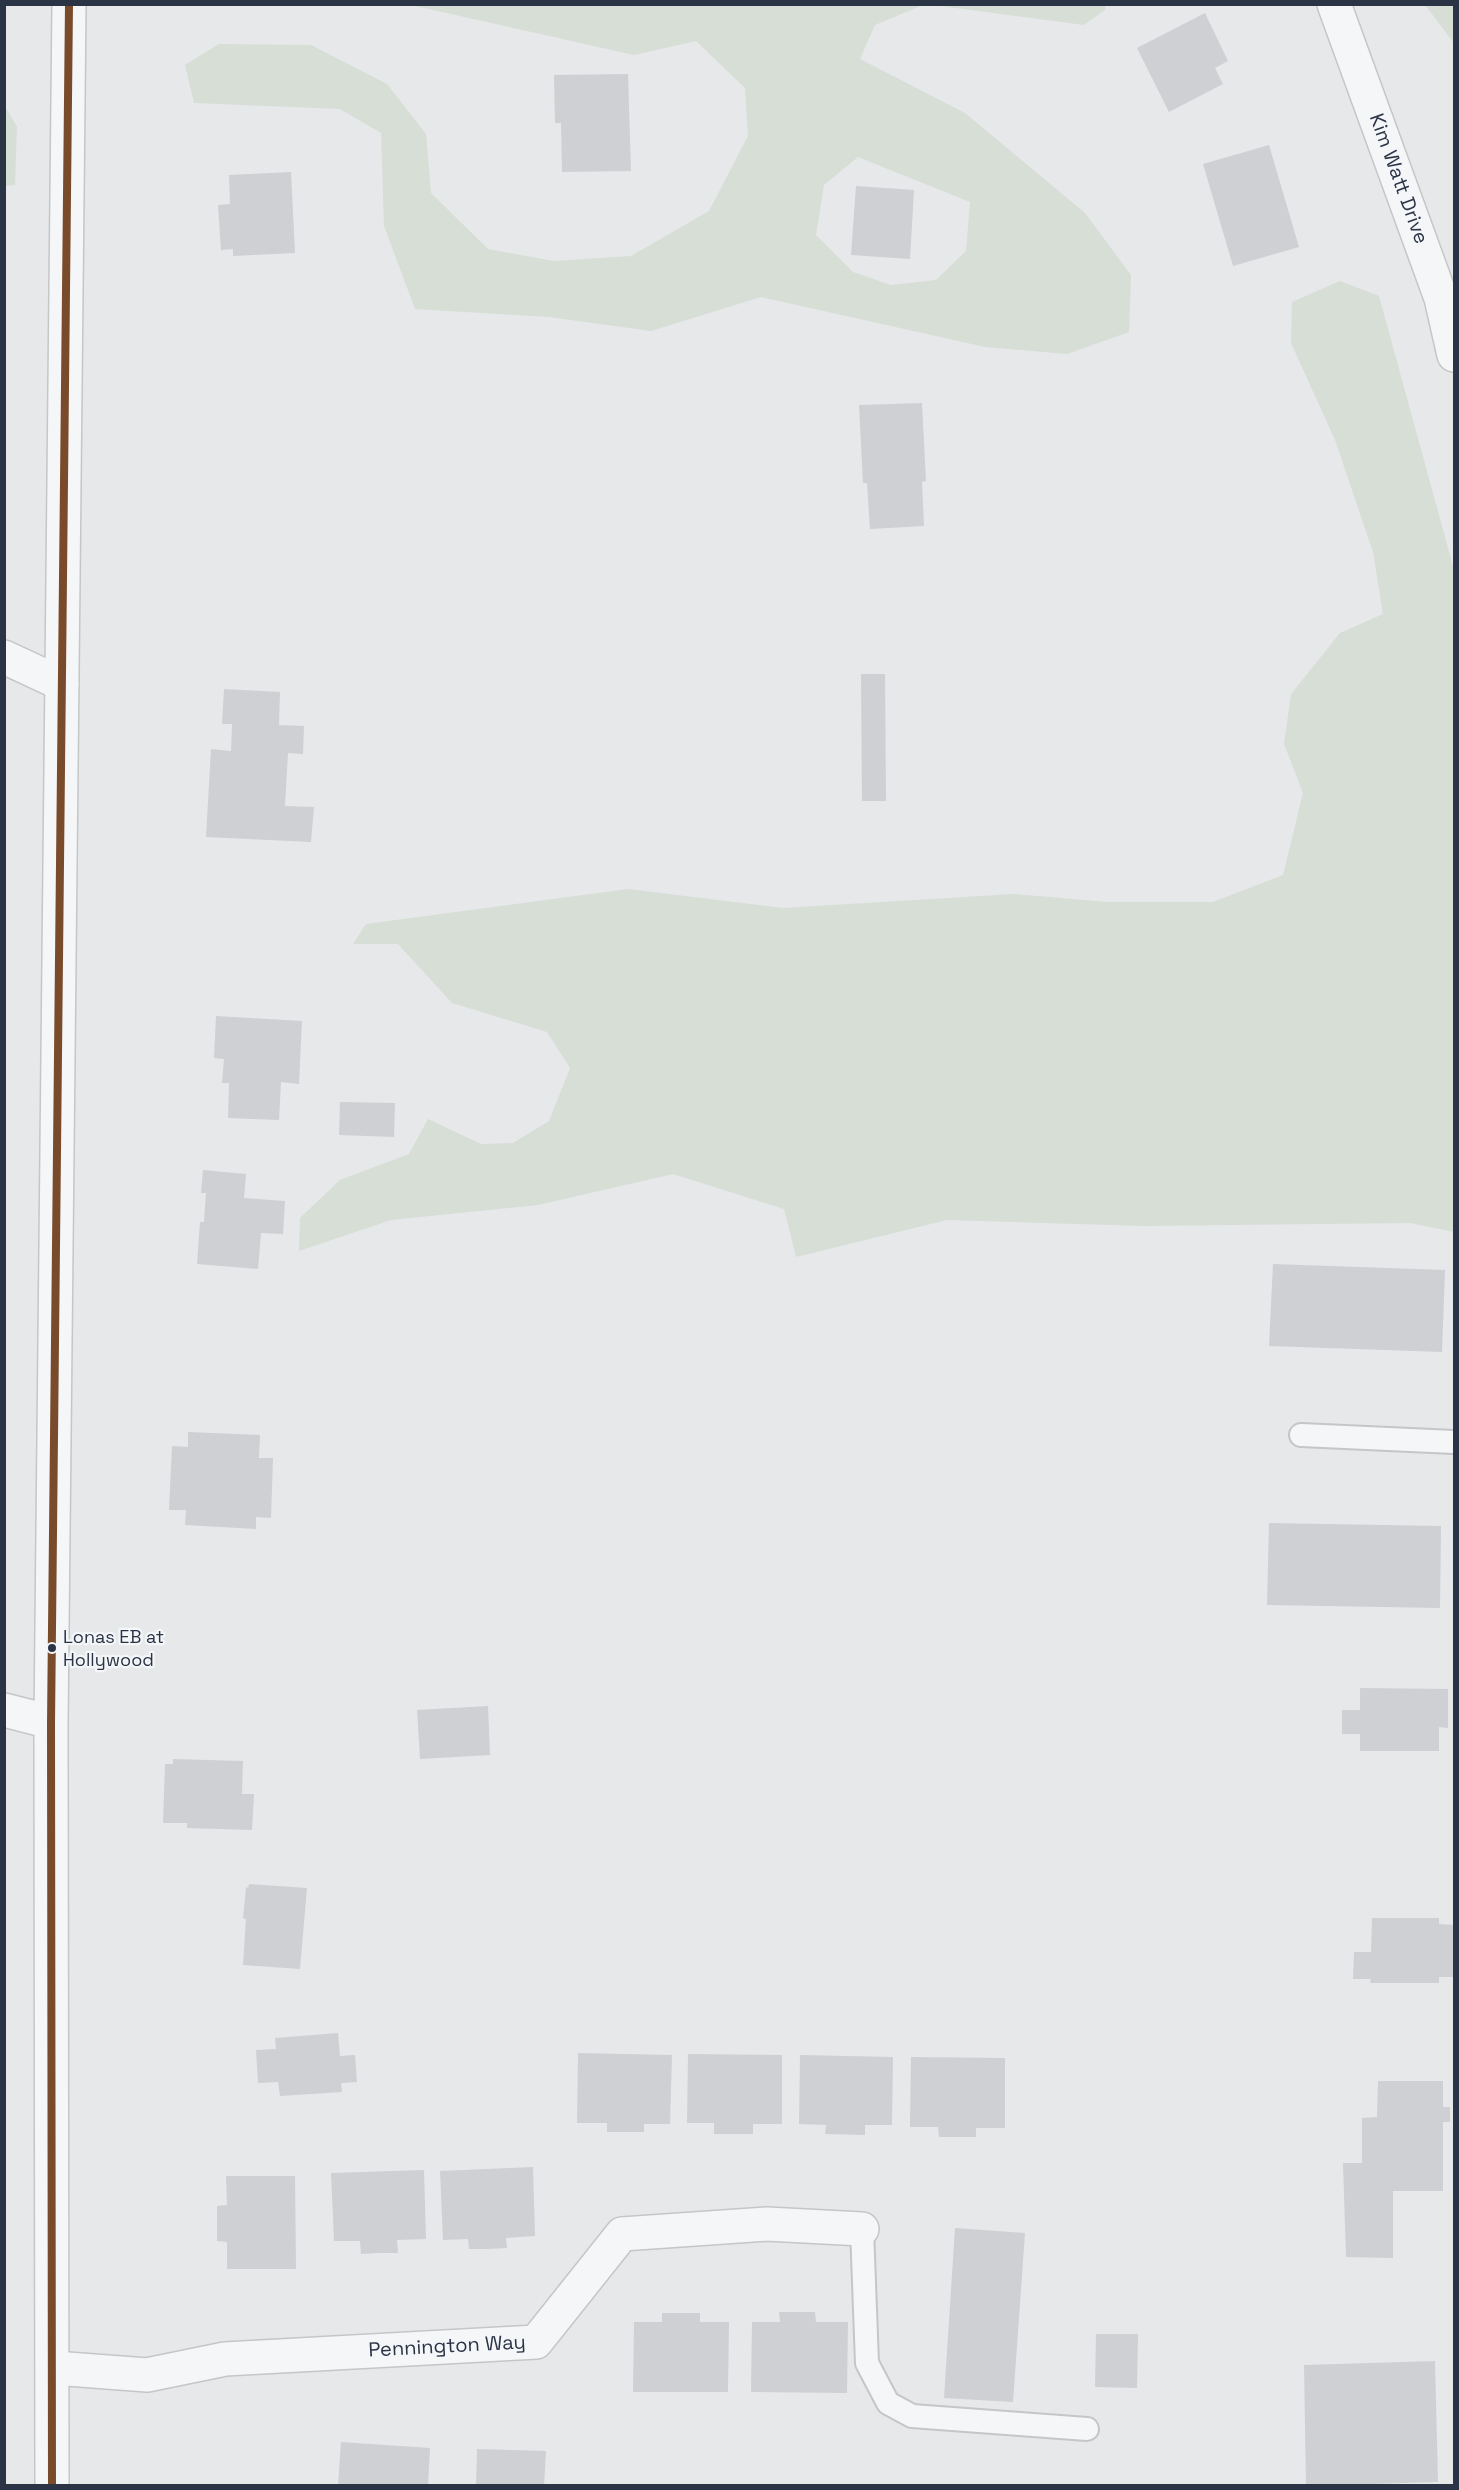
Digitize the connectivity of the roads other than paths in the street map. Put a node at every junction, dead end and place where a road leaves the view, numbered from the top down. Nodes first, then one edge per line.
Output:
1 (69, 4) edge
2 (1334, 4) edge
3 (1455, 356) edge
4 (4, 657) edge
5 (62, 684) junction
6 (1301, 1435) dead end
7 (1455, 1442) edge
8 (4, 1710) edge
9 (51, 1722) junction
10 (862, 2229) joint
11 (54, 2368) junction
12 (1087, 2429) dead end
13 (52, 2486) edge

1 - 5 street
2 - 3 street, Kim Watt Drive
4 - 5 street
5 - 9 street
6 - 7 lane
8 - 9 street
9 - 11 street
10 - 11 street, Pennington Way
10 - 12 lane
11 - 13 street

